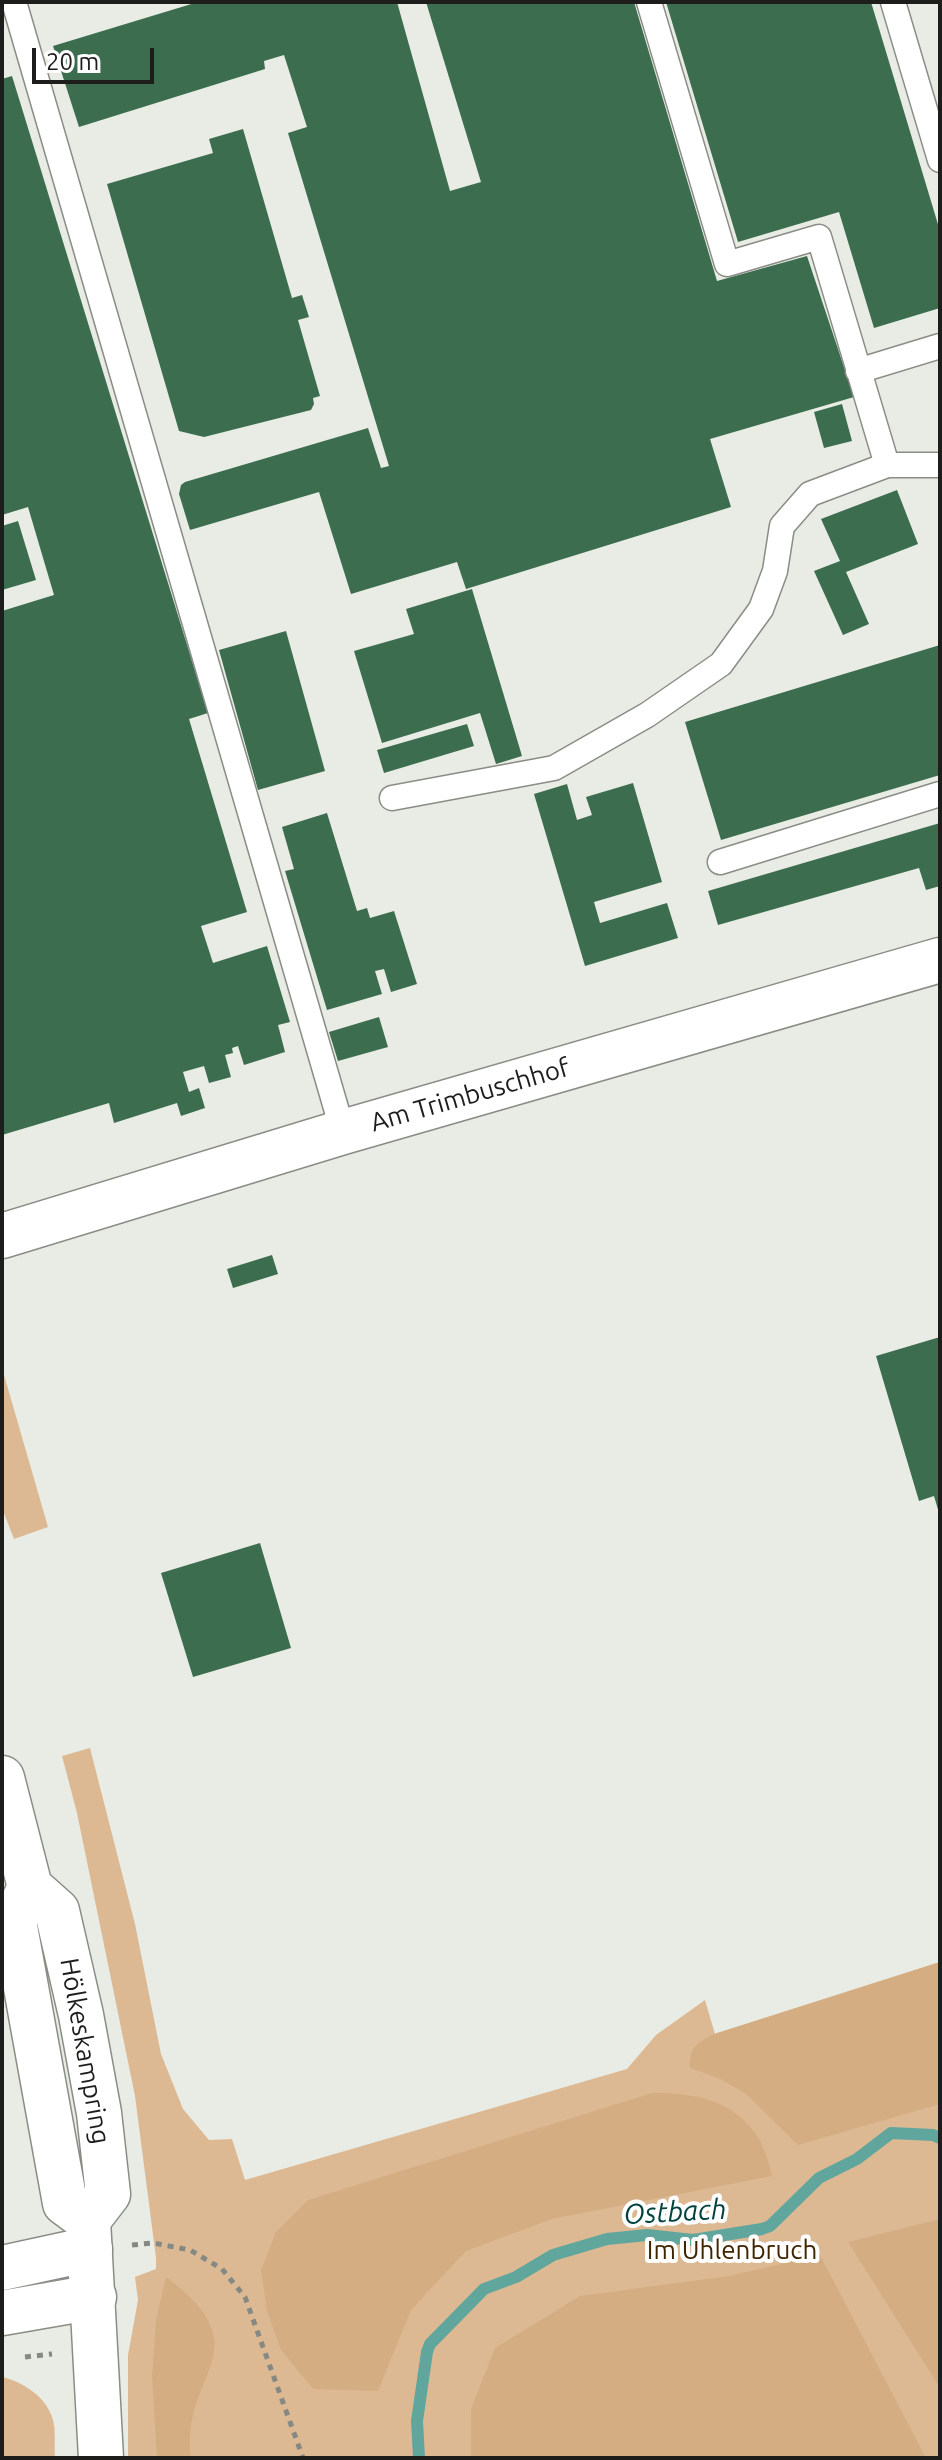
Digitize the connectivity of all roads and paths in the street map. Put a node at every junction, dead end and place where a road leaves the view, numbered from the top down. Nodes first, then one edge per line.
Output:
1 (14, 2) edge
2 (649, 2) edge
3 (893, 2) edge
4 (940, 160) edge
5 (940, 346) edge
6 (858, 371) junction
7 (887, 465) junction
8 (940, 465) edge
9 (940, 794) edge
10 (392, 798) dead end
11 (720, 862) dead end
12 (940, 960) edge
13 (343, 1132) junction
14 (2, 1236) edge
15 (2, 1778) edge
16 (8, 1828) edge
17 (89, 2234) junction
18 (2, 2268) edge
19 (94, 2297) junction
20 (2, 2313) edge
21 (101, 2458) edge
22 (303, 2458) edge

1 - 13 lane
2 - 6 lane
3 - 4 lane
5 - 6 lane
6 - 7 lane
7 - 8 lane
7 - 10 lane
9 - 11 lane
12 - 13 street, Am Trimbuschhof
13 - 14 street, Am Trimbuschhof
15 - 16 street, Hölkeskampring
16 - 17 street, Hölkeskampring
17 - 18 street
17 - 19 street
17 - 22 path
19 - 20 street
19 - 21 street

